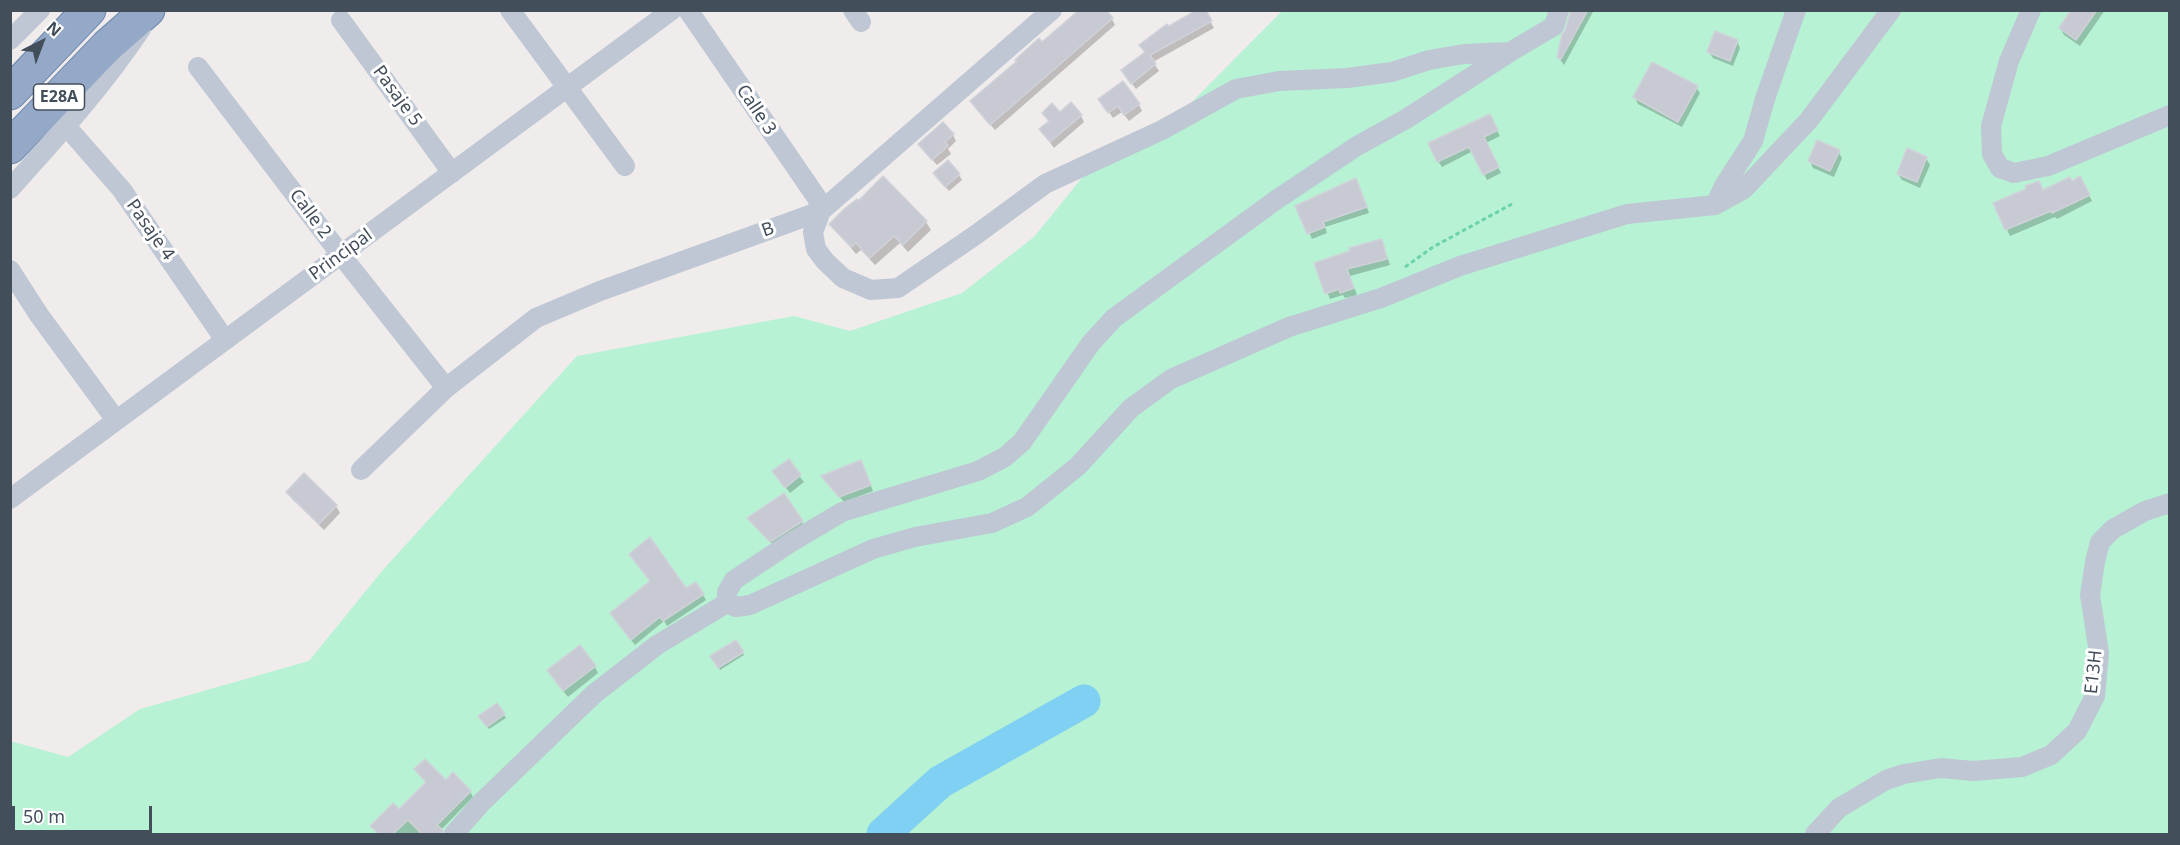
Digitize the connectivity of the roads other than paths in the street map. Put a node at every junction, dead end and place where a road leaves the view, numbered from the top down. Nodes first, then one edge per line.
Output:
1 (40, 10) edge
2 (150, 10) edge
3 (510, 10) edge
4 (672, 10) edge
5 (688, 10) edge
6 (1052, 10) edge
7 (1559, 10) edge
8 (1796, 10) edge
9 (1891, 10) edge
10 (2031, 10) edge
11 (86, 14) edge
12 (341, 20) dead end
13 (10, 40) edge
14 (1510, 52) junction
15 (198, 67) dead end
16 (567, 89) junction
17 (10, 93) edge
18 (2169, 115) edge
19 (66, 126) junction
20 (10, 147) edge
21 (625, 166) dead end
22 (452, 173) junction
23 (10, 189) edge
24 (1715, 205) junction
25 (821, 211) junction
26 (341, 255) junction
27 (10, 270) edge
28 (225, 340) junction
29 (446, 388) junction
30 (116, 420) junction
31 (361, 470) dead end
32 (10, 499) edge
33 (2169, 503) edge
34 (727, 603) junction
35 (454, 834) edge
36 (1815, 834) edge

1 - 13 street
2 - 19 street
2 - 20 highway, E28A
3 - 16 street
4 - 16 street, Principal
5 - 25 street, Calle 3
6 - 25 street, B
7 - 14 street
8 - 24 street
9 - 24 street
10 - 18 street
11 - 17 highway, E28A
12 - 22 street, Pasaje 5
14 - 25 street
14 - 34 street
15 - 26 street, Calle 2
16 - 21 street
16 - 22 street, Principal
19 - 23 street
19 - 28 street, Pasaje 4
22 - 26 street, Principal
24 - 34 street
25 - 29 street, B
26 - 28 street, Principal
26 - 29 street, Calle 2
27 - 30 street
28 - 30 street, Principal
29 - 31 street
30 - 32 street, Principal
33 - 36 street, E13H
34 - 35 street

